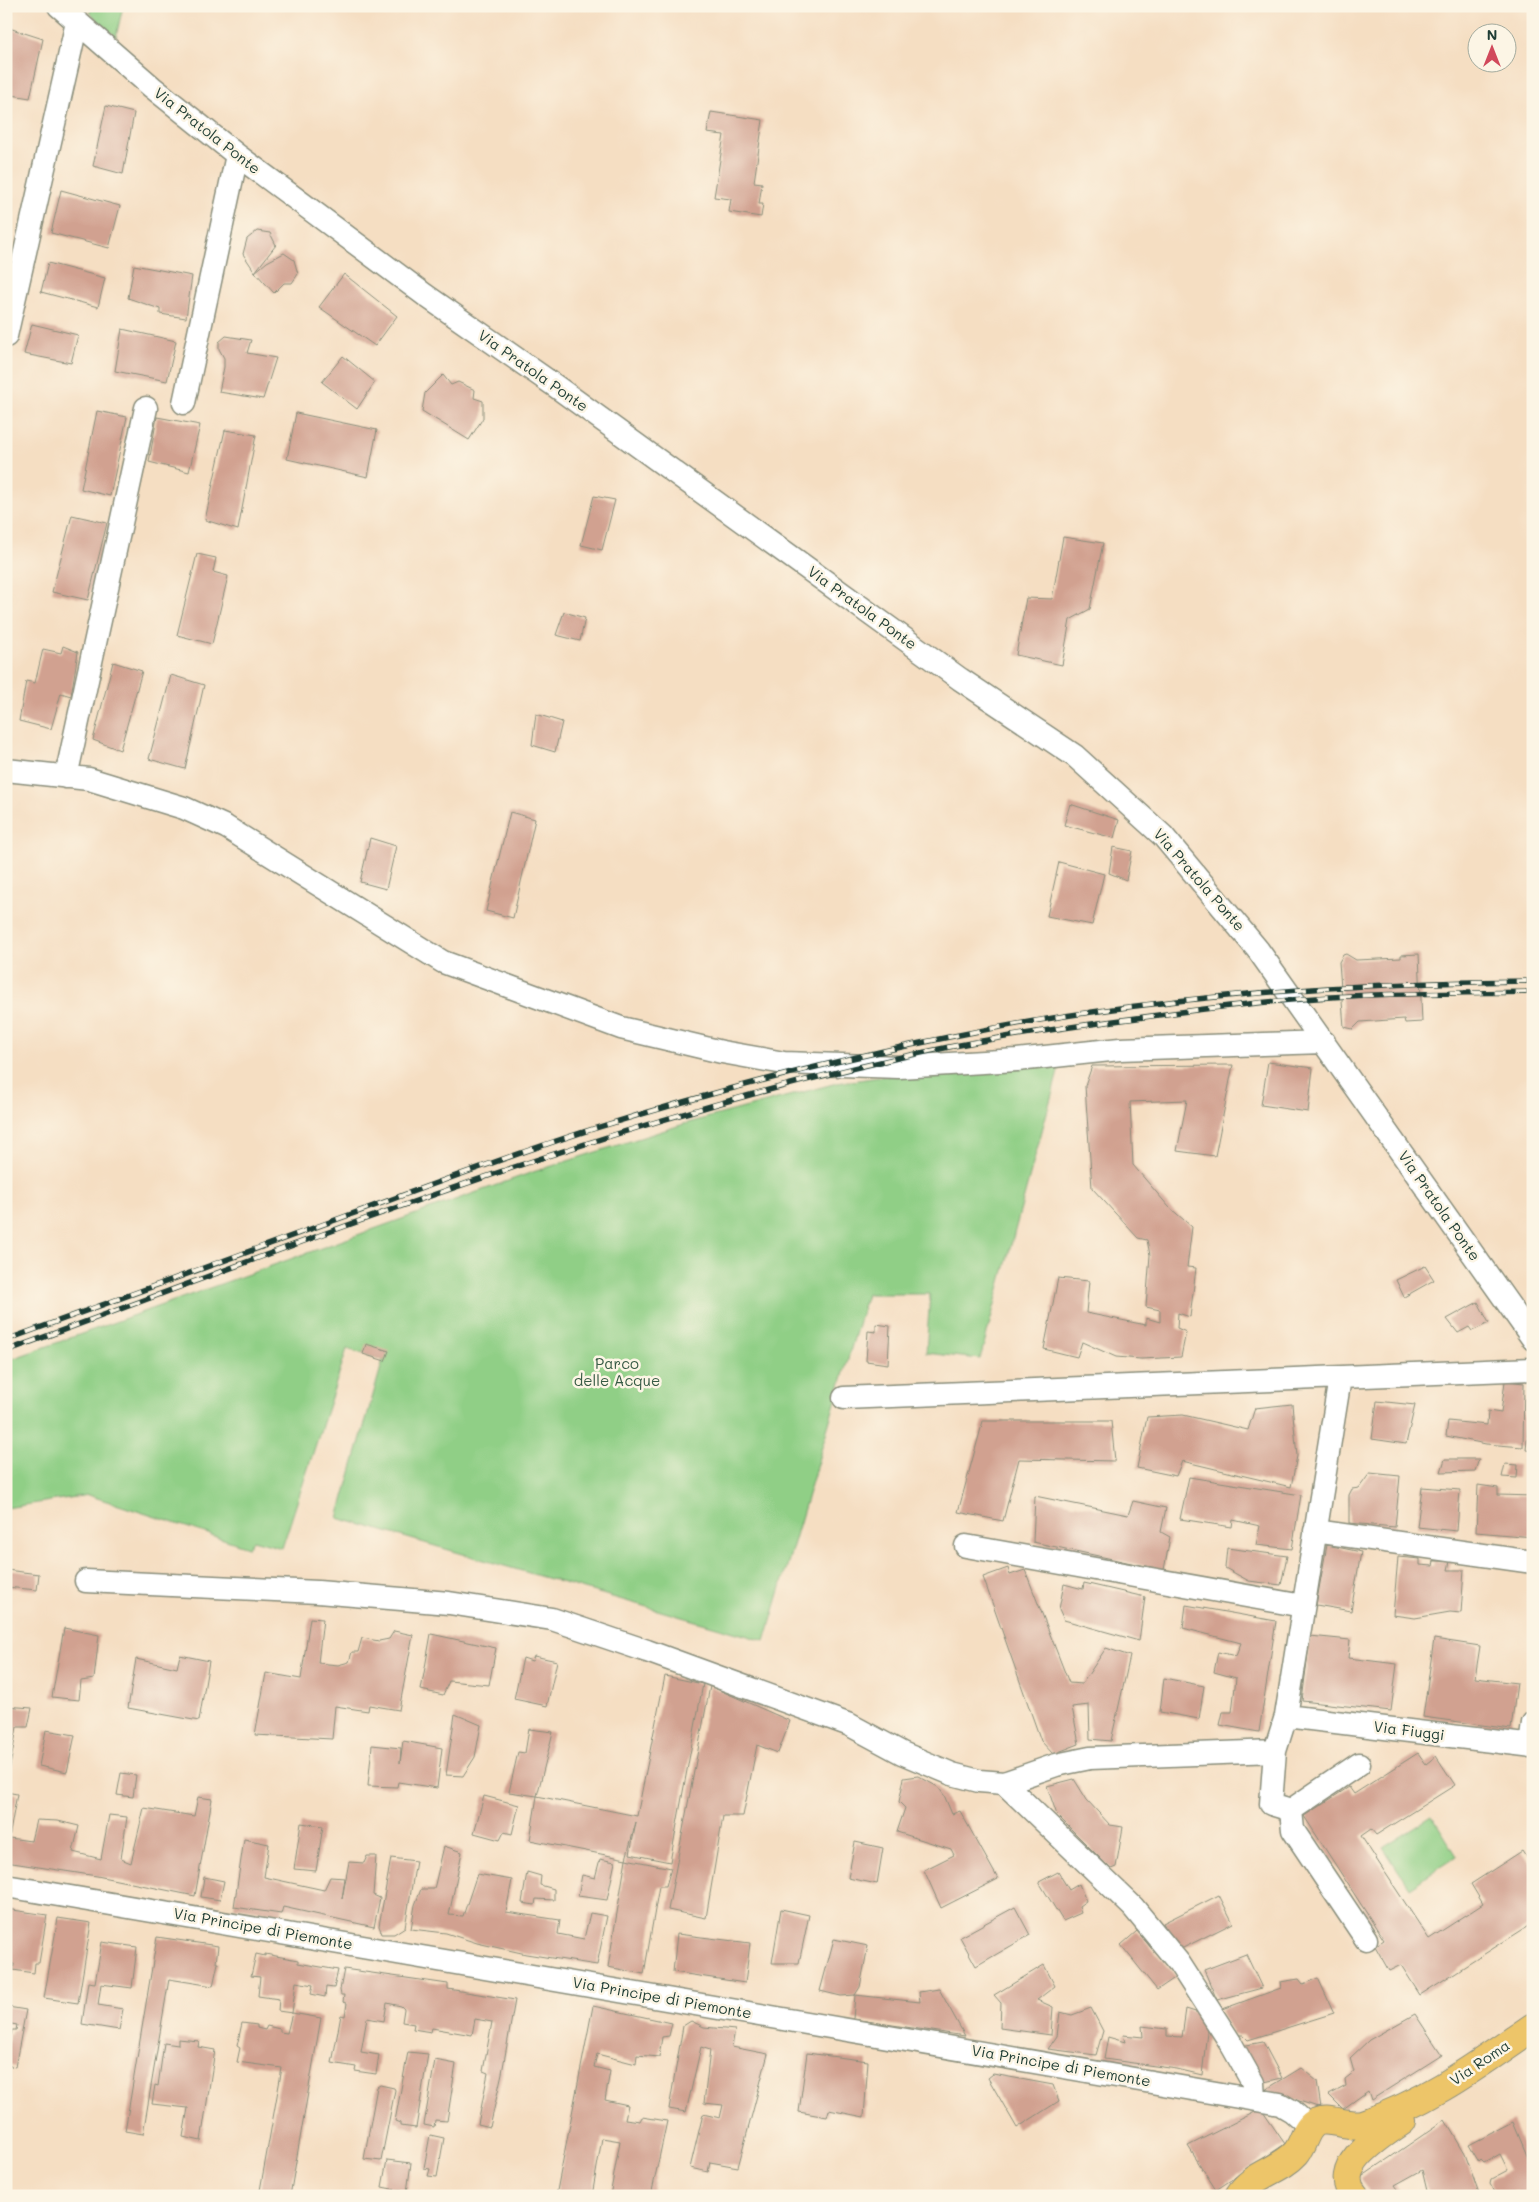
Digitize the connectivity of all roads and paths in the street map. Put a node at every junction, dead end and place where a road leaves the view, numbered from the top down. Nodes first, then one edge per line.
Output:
1 (60, 6) edge
2 (77, 22) junction
3 (237, 155) junction
4 (6, 336) edge
5 (184, 403) dead end
6 (146, 408) dead end
7 (6, 770) edge
8 (66, 777) junction
9 (1324, 1042) junction
10 (1533, 1339) edge
11 (1533, 1369) edge
12 (1340, 1378) junction
13 (844, 1398) dead end
14 (1315, 1531) junction
15 (966, 1546) dead end
16 (1533, 1562) edge
17 (86, 1581) dead end
18 (1303, 1606) junction
19 (1286, 1716) junction
20 (1533, 1723) edge
21 (1532, 1746) edge
22 (1275, 1751) junction
23 (1359, 1764) dead end
24 (1004, 1783) junction
25 (1291, 1810) junction
26 (6, 1886) edge
27 (1366, 1939) dead end
28 (1533, 2027) edge
29 (1426, 2098) junction
30 (1254, 2100) junction
31 (1310, 2127) junction
32 (1239, 2196) edge
33 (1355, 2196) edge

1 - 2 street, Via Pratola Ponte
2 - 3 street, Via Pratola Ponte
2 - 4 street
3 - 5 street
3 - 9 street, Via Pratola Ponte
6 - 8 street
7 - 8 street
8 - 9 street
9 - 10 street, Via Pratola Ponte
11 - 12 street
12 - 13 street
12 - 14 street
14 - 16 street
14 - 18 street
15 - 18 street
17 - 24 street
18 - 19 street
19 - 21 street, Via Fiuggi
19 - 22 street
20 - 21 street
22 - 24 street
22 - 25 street
23 - 25 street
24 - 30 street
25 - 27 street
26 - 30 street, Via Principe di Piemonte
28 - 29 main road, Via Roma
29 - 31 main road
29 - 33 main road
30 - 31 street, Via Principe di Piemonte
31 - 32 main road

